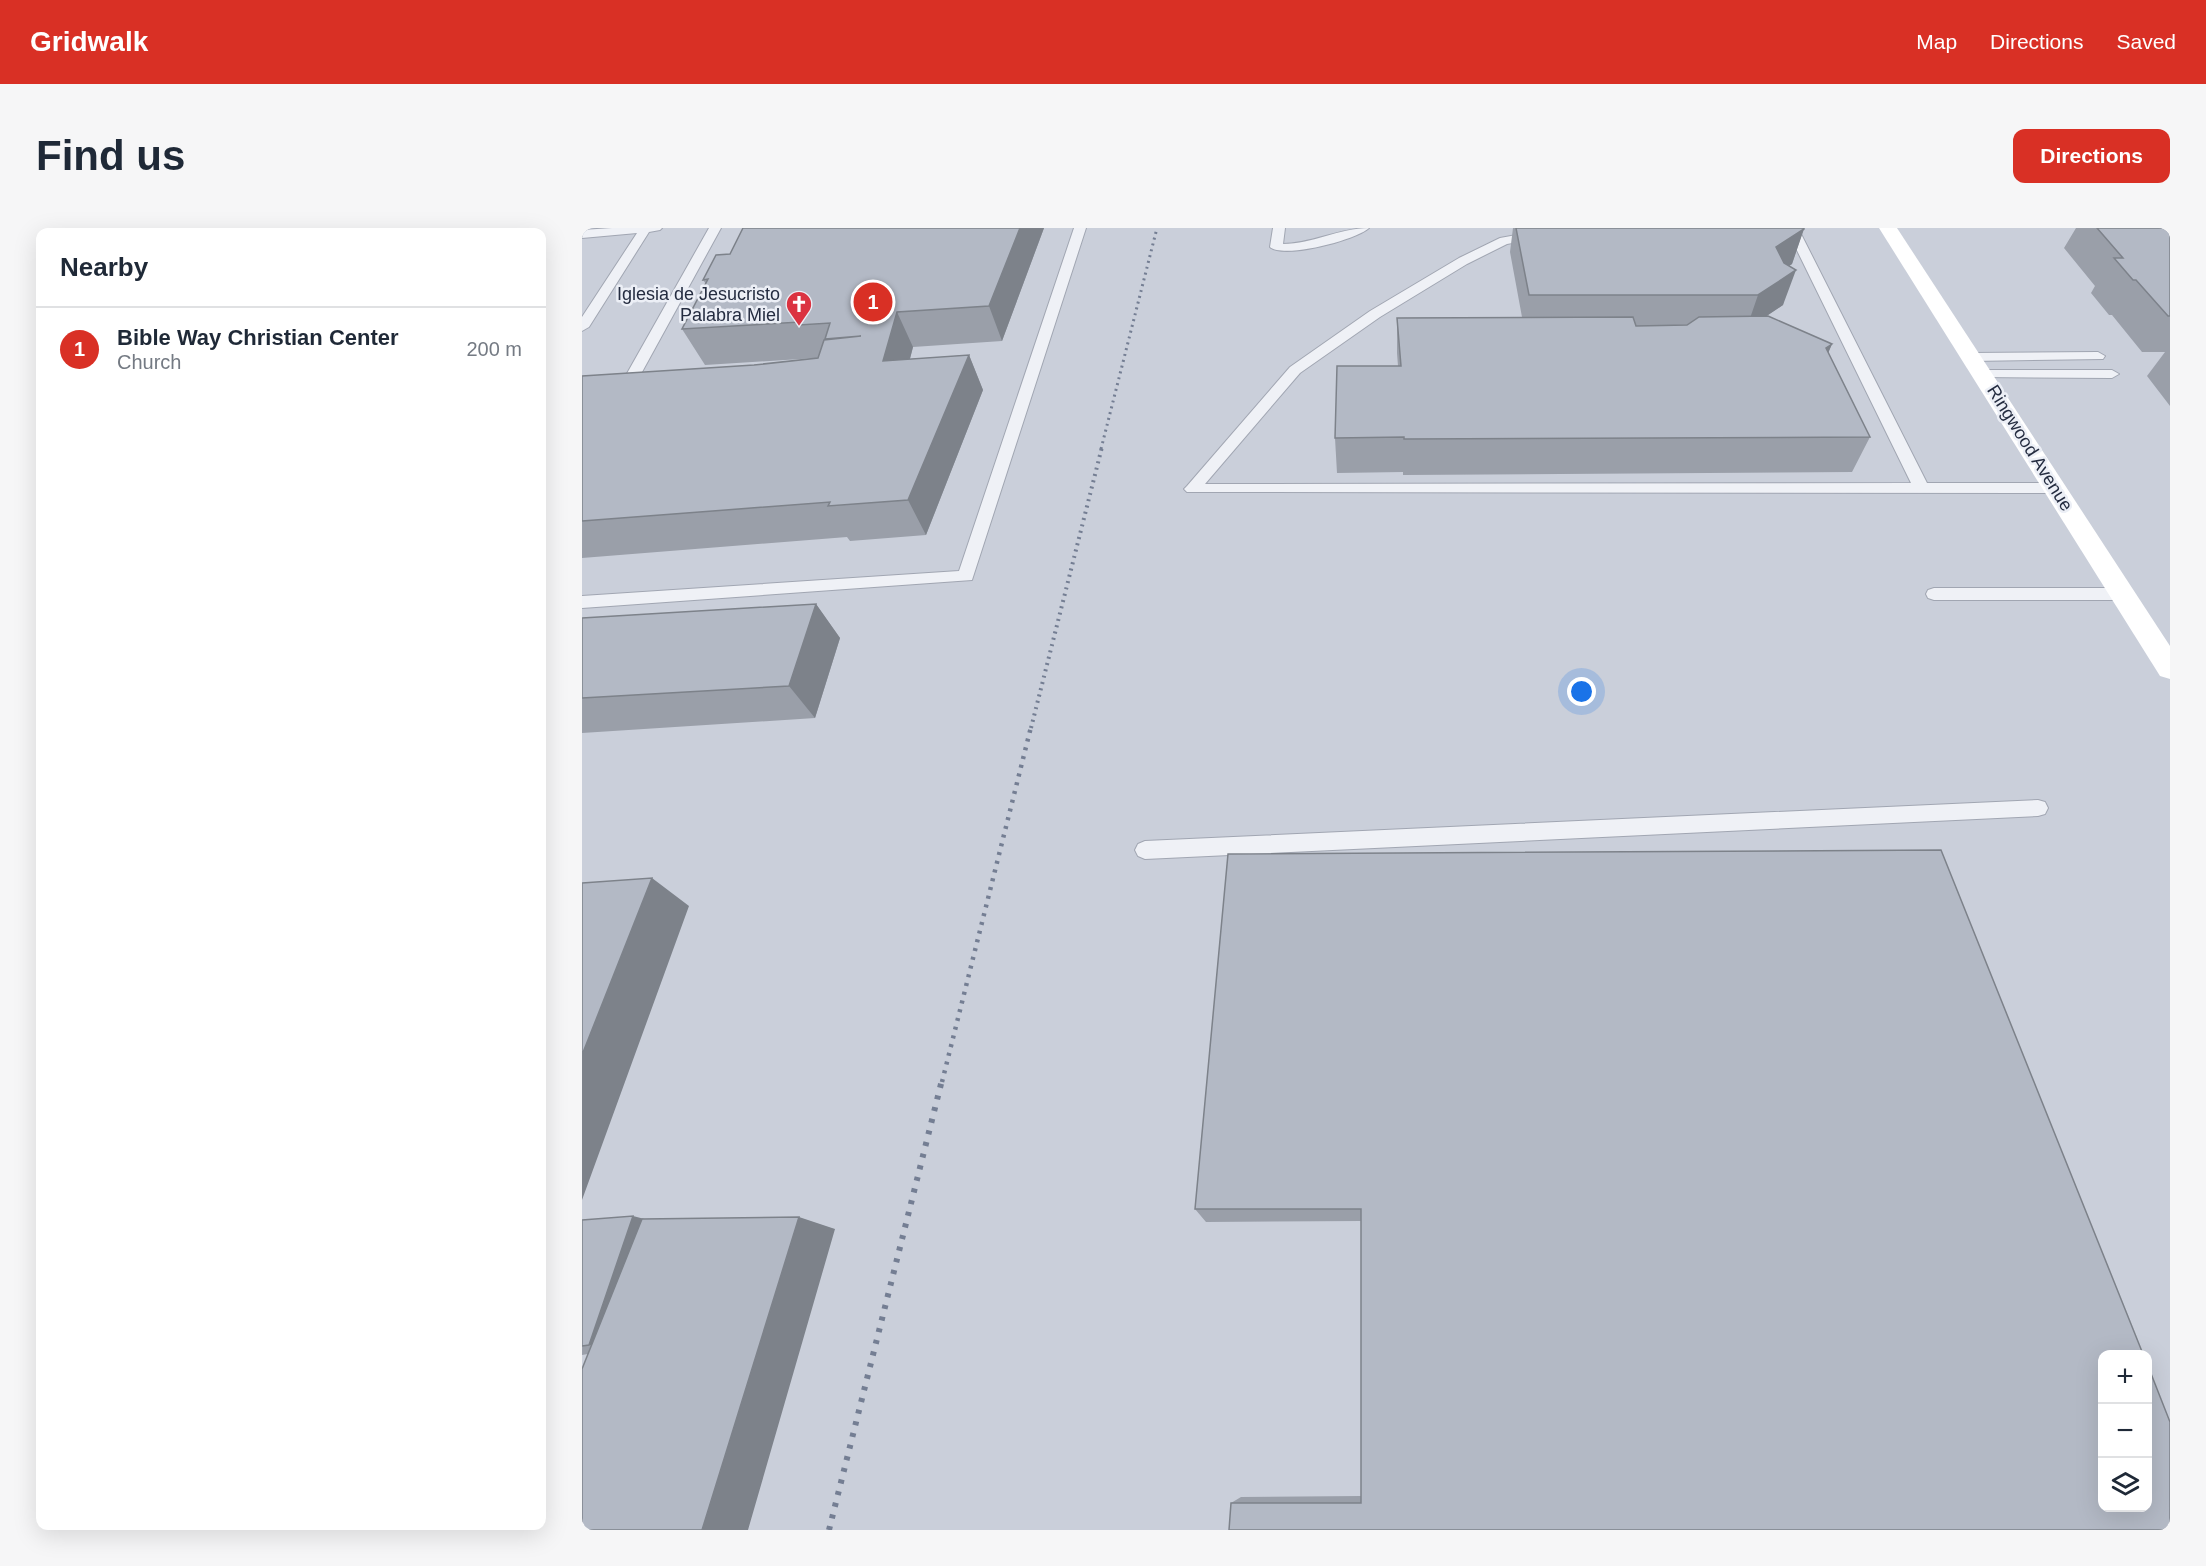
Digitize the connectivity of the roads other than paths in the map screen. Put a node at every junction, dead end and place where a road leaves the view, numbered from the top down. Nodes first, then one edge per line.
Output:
1 (646, 228) edge
2 (658, 228) edge
3 (715, 228) edge
4 (1080, 228) edge
5 (1279, 228) edge
6 (1363, 228) edge
7 (1572, 228) edge
8 (1792, 228) edge
9 (1888, 228) edge
10 (582, 234) edge
11 (582, 327) edge
12 (2098, 356) dead end
13 (1977, 365) junction
14 (2112, 374) dead end
15 (582, 392) edge
16 (2056, 488) junction
17 (1922, 489) junction
18 (1934, 594) dead end
19 (2121, 594) junction
20 (582, 602) edge
21 (2170, 669) edge
22 (2038, 808) dead end
23 (1145, 850) dead end

1 - 2 lane
1 - 10 lane
1 - 11 lane
3 - 15 lane
4 - 20 lane
5 - 6 lane
7 - 17 lane
8 - 17 lane
9 - 13 street, Ringwood Avenue
12 - 13 lane
13 - 14 lane
13 - 16 street, Ringwood Avenue
16 - 17 lane
16 - 19 street, Ringwood Avenue
18 - 19 lane
19 - 21 street, Ringwood Avenue
22 - 23 lane

